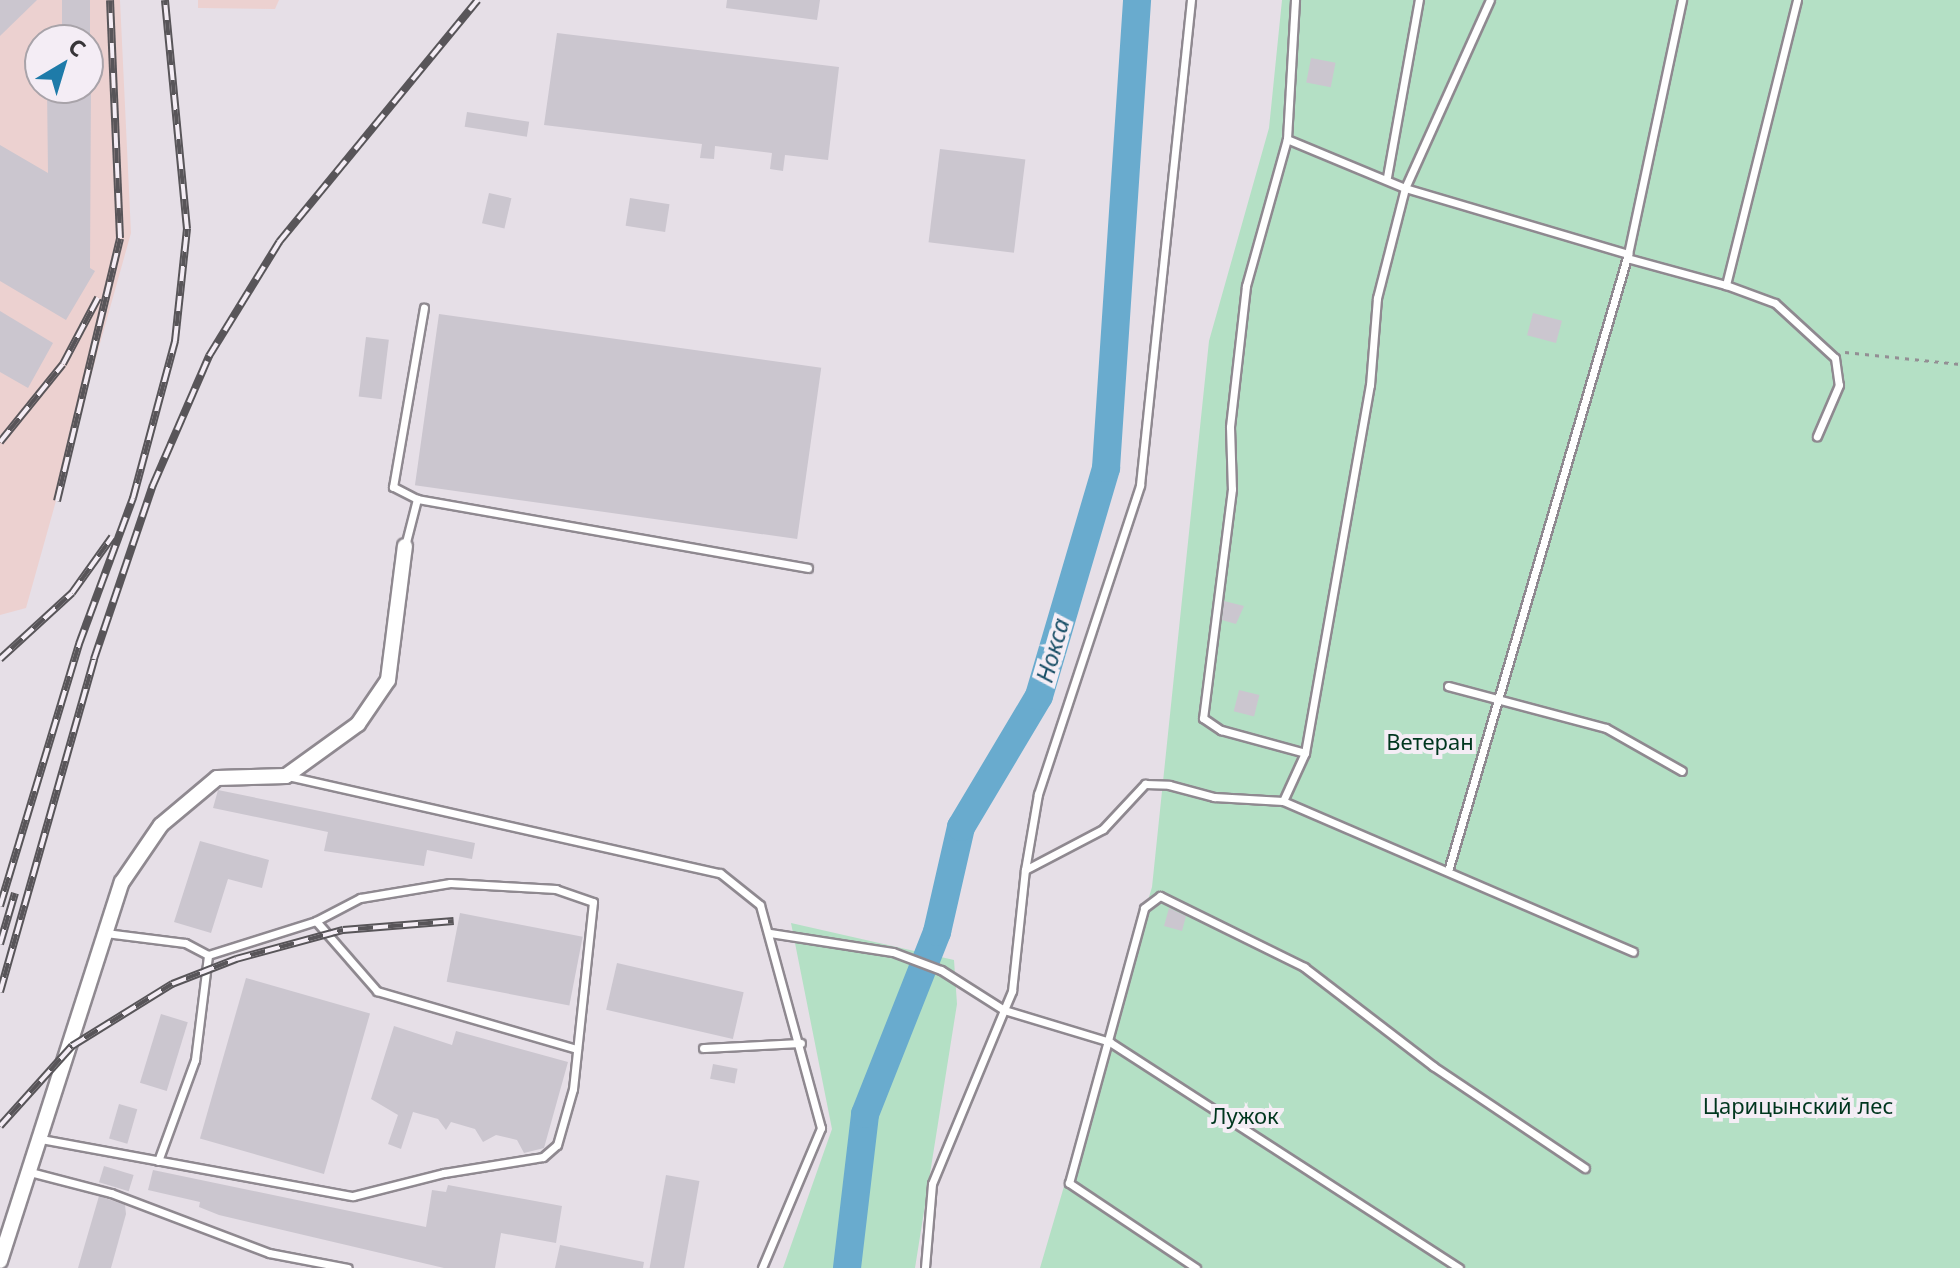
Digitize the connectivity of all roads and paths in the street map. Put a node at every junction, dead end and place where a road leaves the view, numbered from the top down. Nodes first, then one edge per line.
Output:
1 (1191, 0) edge
2 (1295, 0) edge
3 (1419, 0) edge
4 (1490, 0) edge
5 (1682, 0) edge
6 (1797, 0) edge
7 (1287, 139) junction
8 (1387, 177) junction
9 (1405, 188) junction
10 (1627, 256) junction
11 (1726, 285) junction
12 (424, 308) dead end
13 (1829, 352) junction
14 (1960, 364) edge
15 (1817, 436) dead end
16 (417, 499) junction
17 (405, 546) joint
18 (808, 568) dead end
19 (1448, 686) dead end
20 (1496, 700) junction
21 (1305, 753) junction
22 (1682, 771) dead end
23 (286, 776) junction
24 (1283, 801) junction
25 (1025, 870) junction
26 (1448, 871) junction
27 (316, 921) junction
28 (103, 933) junction
29 (770, 933) junction
30 (1633, 952) dead end
31 (208, 955) junction
32 (1004, 1010) junction
33 (1110, 1042) junction
34 (801, 1043) junction
35 (703, 1048) dead end
36 (577, 1049) junction
37 (41, 1139) junction
38 (158, 1161) junction
39 (1585, 1168) dead end
40 (30, 1172) junction
41 (0, 1261) edge
42 (348, 1268) edge
43 (762, 1268) edge
44 (925, 1268) edge
45 (1196, 1268) edge
46 (1459, 1268) edge

1 - 25 lane
2 - 7 lane
3 - 8 lane
4 - 9 lane
5 - 10 lane
6 - 11 lane
7 - 8 lane
7 - 21 lane
8 - 9 lane
9 - 10 lane
9 - 21 lane
10 - 11 lane
10 - 20 lane
11 - 13 lane
12 - 16 lane
13 - 14 path
13 - 15 lane
16 - 17 lane
16 - 18 lane
17 - 23 street
19 - 20 lane
20 - 22 lane
20 - 26 lane
21 - 24 lane
23 - 28 street
23 - 29 lane
24 - 25 lane
24 - 26 lane
25 - 32 lane
26 - 30 lane
27 - 31 lane
27 - 36 lane
27 - 36 lane
28 - 31 lane
28 - 37 street
29 - 32 lane
29 - 34 lane
31 - 38 lane
32 - 33 lane
32 - 44 lane
33 - 39 lane
33 - 45 lane
33 - 46 lane
34 - 35 lane
34 - 43 lane
36 - 38 lane
37 - 38 lane
37 - 40 street
40 - 41 street
40 - 42 lane

